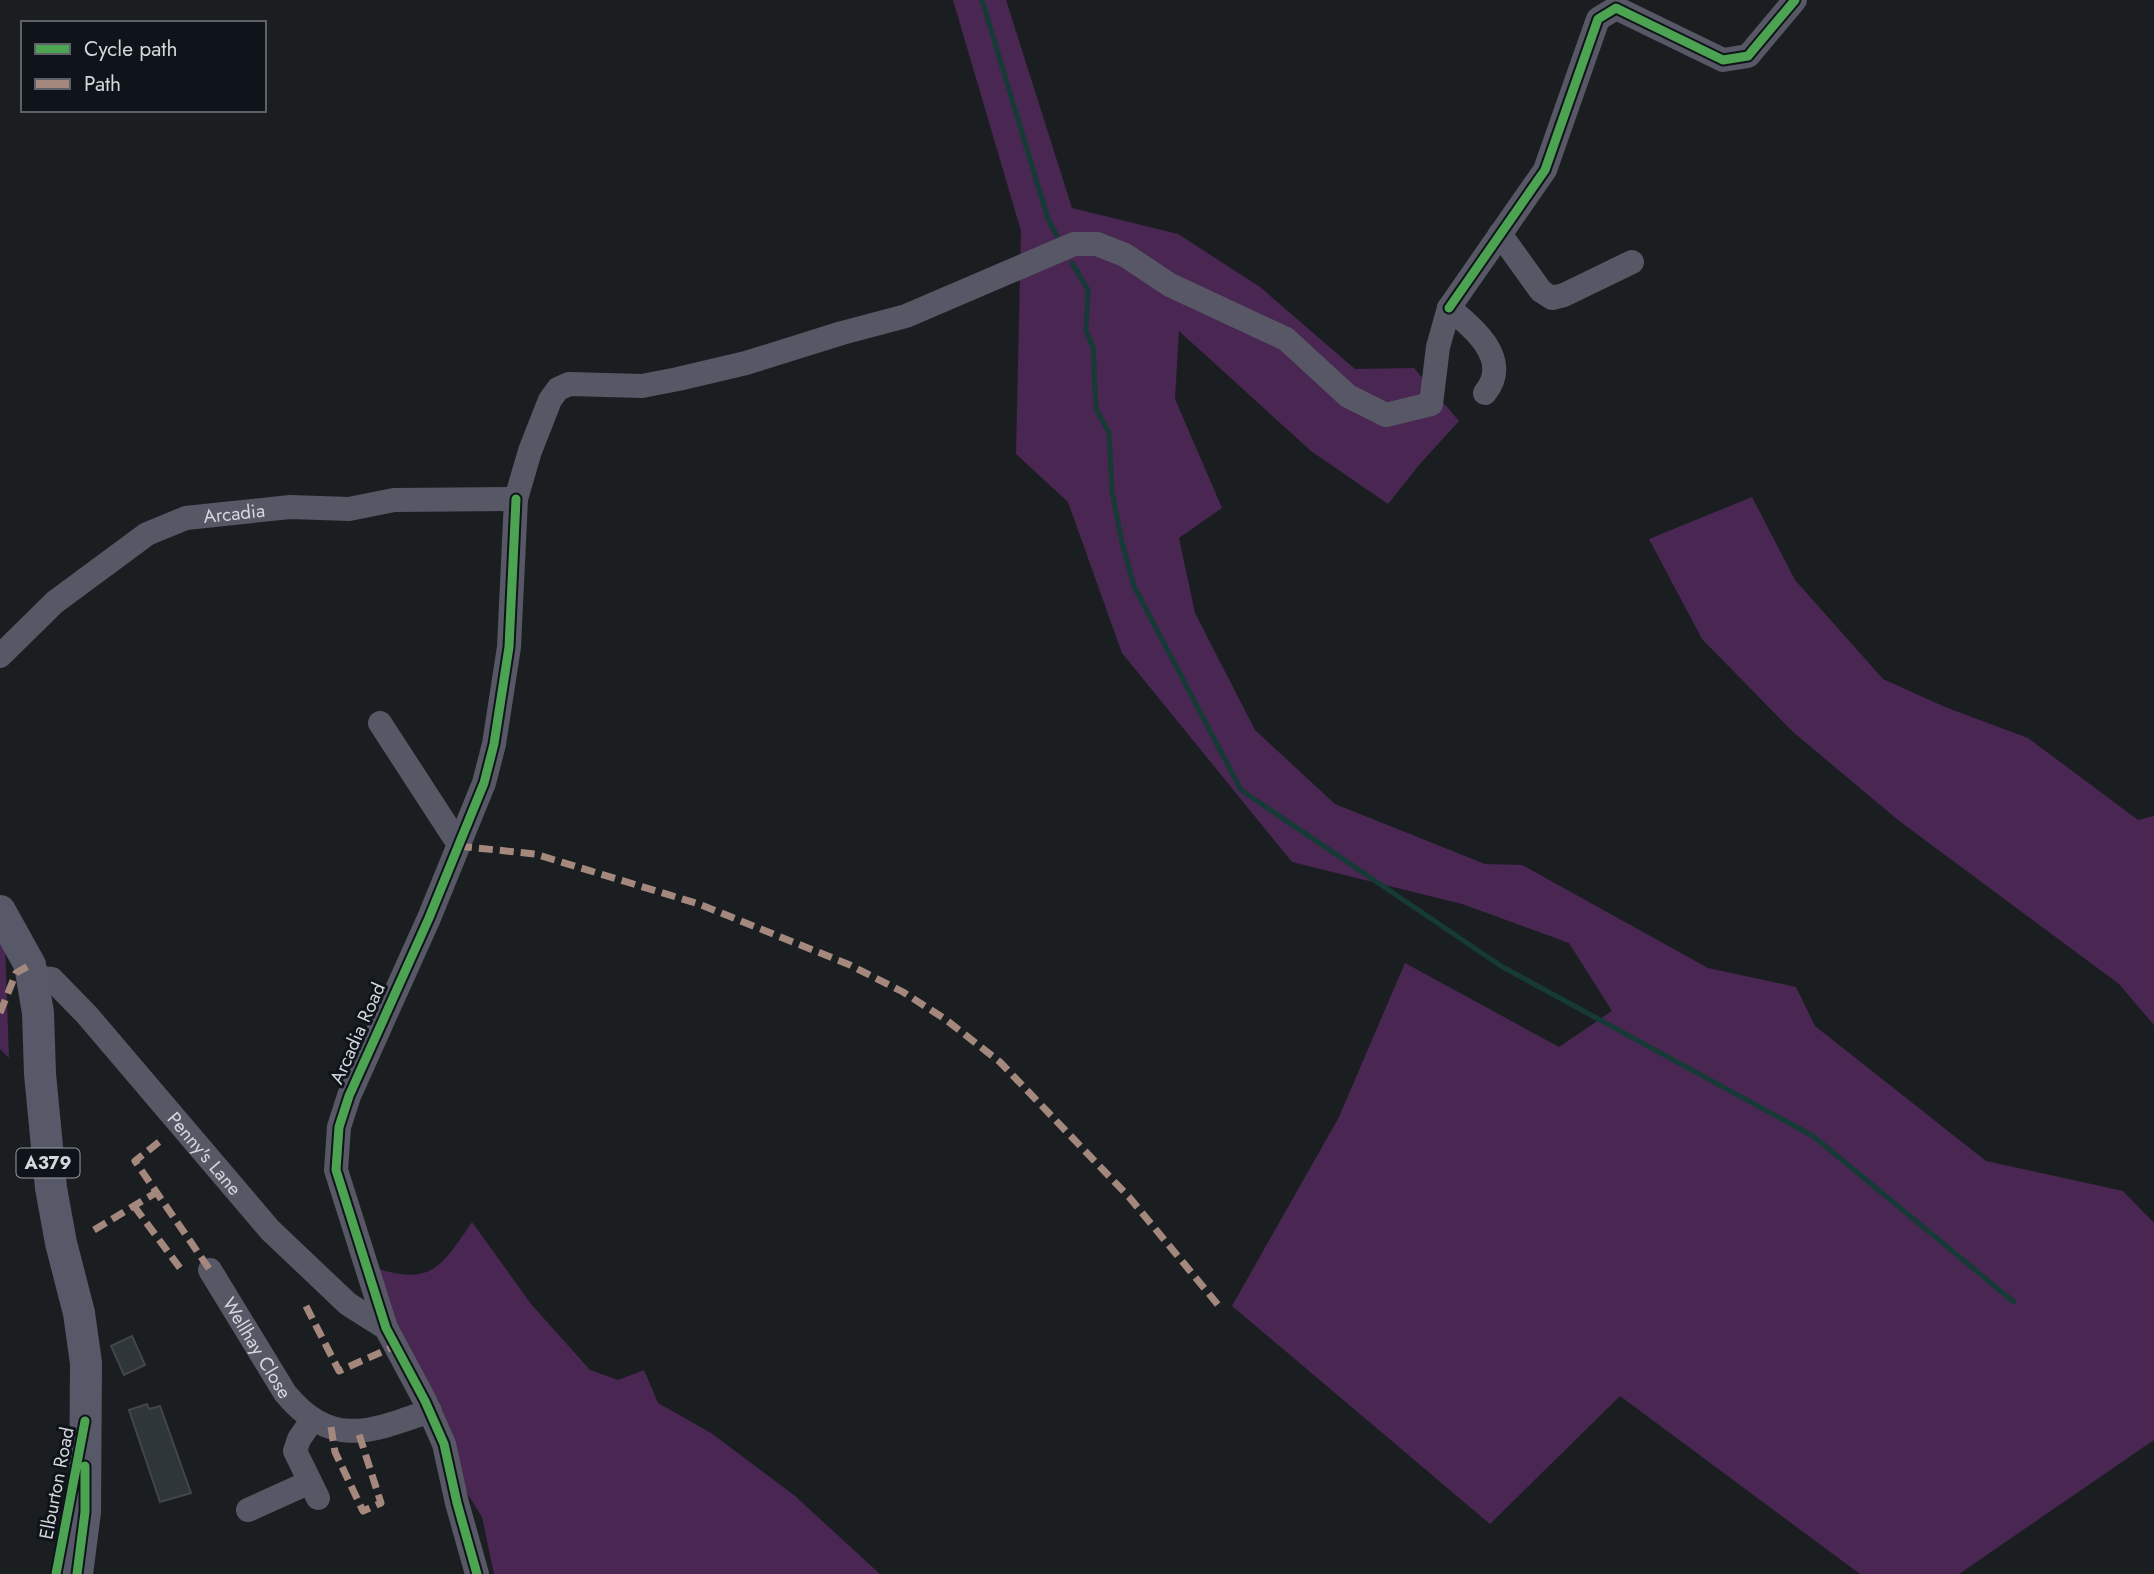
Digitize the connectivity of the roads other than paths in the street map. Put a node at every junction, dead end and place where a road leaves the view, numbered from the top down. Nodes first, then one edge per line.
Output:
1 (1795, 0) edge
2 (1500, 234) junction
3 (1632, 262) dead end
4 (1449, 307) junction
5 (1485, 393) dead end
6 (516, 499) junction
7 (0, 656) edge
8 (380, 723) dead end
9 (460, 841) junction
10 (0, 911) edge
11 (32, 978) junction
12 (210, 1270) dead end
13 (386, 1328) junction
14 (430, 1411) junction
15 (313, 1419) junction
16 (85, 1421) junction
17 (248, 1510) dead end
18 (56, 1574) edge
19 (77, 1574) edge
20 (477, 1574) edge

1 - 2 street
2 - 3 street
2 - 4 street
4 - 5 street
4 - 6 street, Arcadia Road
6 - 7 street, Arcadia
6 - 9 street, Arcadia Road
8 - 9 street
9 - 13 street, Arcadia Road
10 - 11 main road, Elburton Road / A379
11 - 13 street, Penny's Lane
11 - 16 main road, Elburton Road / A379
12 - 15 street, Wellhay Close
13 - 14 street, Arcadia Road
14 - 15 street, Wellhay Close
14 - 20 street, Arcadia Road
15 - 17 street
16 - 18 main road, Elburton Road / A379
16 - 19 main road, Elburton Road / A379

